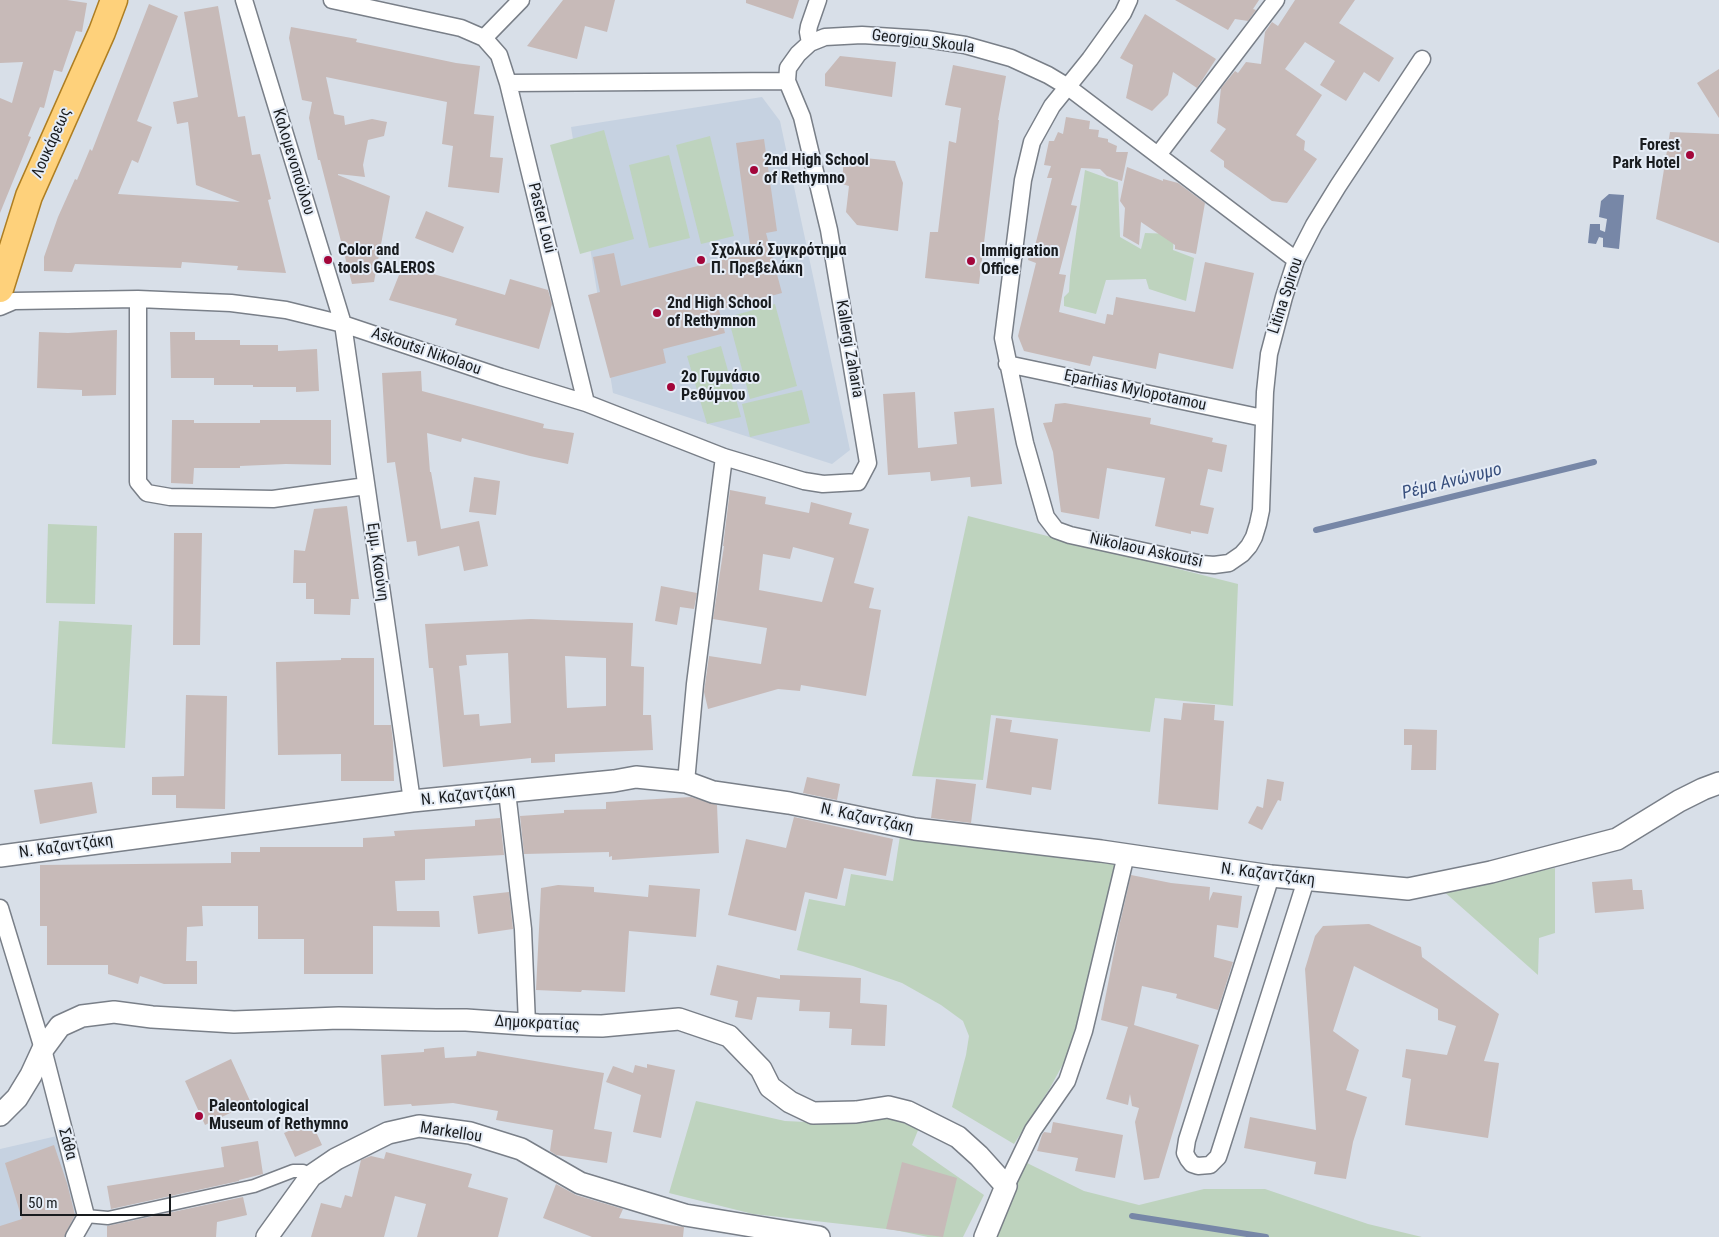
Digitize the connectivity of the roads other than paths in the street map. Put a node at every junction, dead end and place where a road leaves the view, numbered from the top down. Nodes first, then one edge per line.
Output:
1 (114, 0) edge
2 (244, 0) edge
3 (332, 0) edge
4 (520, 0) edge
5 (818, 0) edge
6 (1129, 0) edge
7 (1276, 0) edge
8 (484, 38) junction
9 (810, 43) junction
10 (1422, 60) dead end
11 (787, 80) junction
12 (508, 83) junction
13 (1068, 87) junction
14 (1158, 155) junction
15 (1296, 260) junction
16 (0, 289) edge
17 (138, 299) junction
18 (0, 307) edge
19 (343, 324) junction
20 (1007, 364) junction
21 (586, 404) junction
22 (1263, 418) junction
23 (724, 457) junction
24 (839, 483) joint
25 (366, 486) junction
26 (1235, 559) joint
27 (686, 782) junction
28 (1719, 783) edge
29 (507, 792) junction
30 (412, 801) junction
31 (1126, 855) junction
32 (0, 856) edge
33 (1272, 876) junction
34 (1306, 880) junction
35 (0, 908) edge
36 (527, 1024) junction
37 (42, 1049) junction
38 (0, 1115) edge
39 (311, 1176) junction
40 (1006, 1186) junction
41 (86, 1216) junction
42 (74, 1237) edge
43 (267, 1237) edge
44 (819, 1237) edge
45 (985, 1237) edge

1 - 16 main road, Λουκάρεως
2 - 19 street, Καλομενοπούλου
3 - 8 street
4 - 8 street
5 - 9 street
6 - 13 street
7 - 14 street
8 - 12 street, Paster Loui
9 - 11 street, Georgiou Skoula
9 - 13 street, Georgiou Skoula
10 - 15 street, Litina Spirou
11 - 12 street
11 - 24 street, Kallergi Zaharia
12 - 21 street, Paster Loui
13 - 14 street, Georgiou Skoula
13 - 20 street
14 - 15 street, Georgiou Skoula
15 - 22 street, Litina Spirou
17 - 18 street, Askoutsi Nikolaou
17 - 19 street, Askoutsi Nikolaou
17 - 25 street
19 - 21 street, Askoutsi Nikolaou
19 - 25 street, Εμμ. Καούνη
20 - 22 street, Eparhias Mylopotamou
20 - 26 street, Nikolaou Askoutsi
21 - 23 street, Askoutsi Nikolaou
22 - 26 street, Litina Spirou
23 - 24 street, Askoutsi Nikolaou
23 - 27 street
25 - 30 street, Εμμ. Καούνη
27 - 29 street, Ν. Καζαντζάκη
27 - 31 street, Ν. Καζαντζάκη
28 - 34 street, Ν. Καζαντζάκη
29 - 30 street, Ν. Καζαντζάκη
29 - 36 street
30 - 32 street, Ν. Καζαντζάκη
31 - 33 street, Ν. Καζαντζάκη
31 - 40 street
33 - 34 street, Ν. Καζαντζάκη
33 - 34 street
35 - 37 street, Σάθα
36 - 37 street, Δημοκρατίας
36 - 40 street, Δημοκρατίας
37 - 38 street, Δημοκρατίας
37 - 41 street, Σάθα
39 - 41 street
39 - 43 street, Markellou
39 - 44 street, Markellou
40 - 45 street
41 - 42 street

